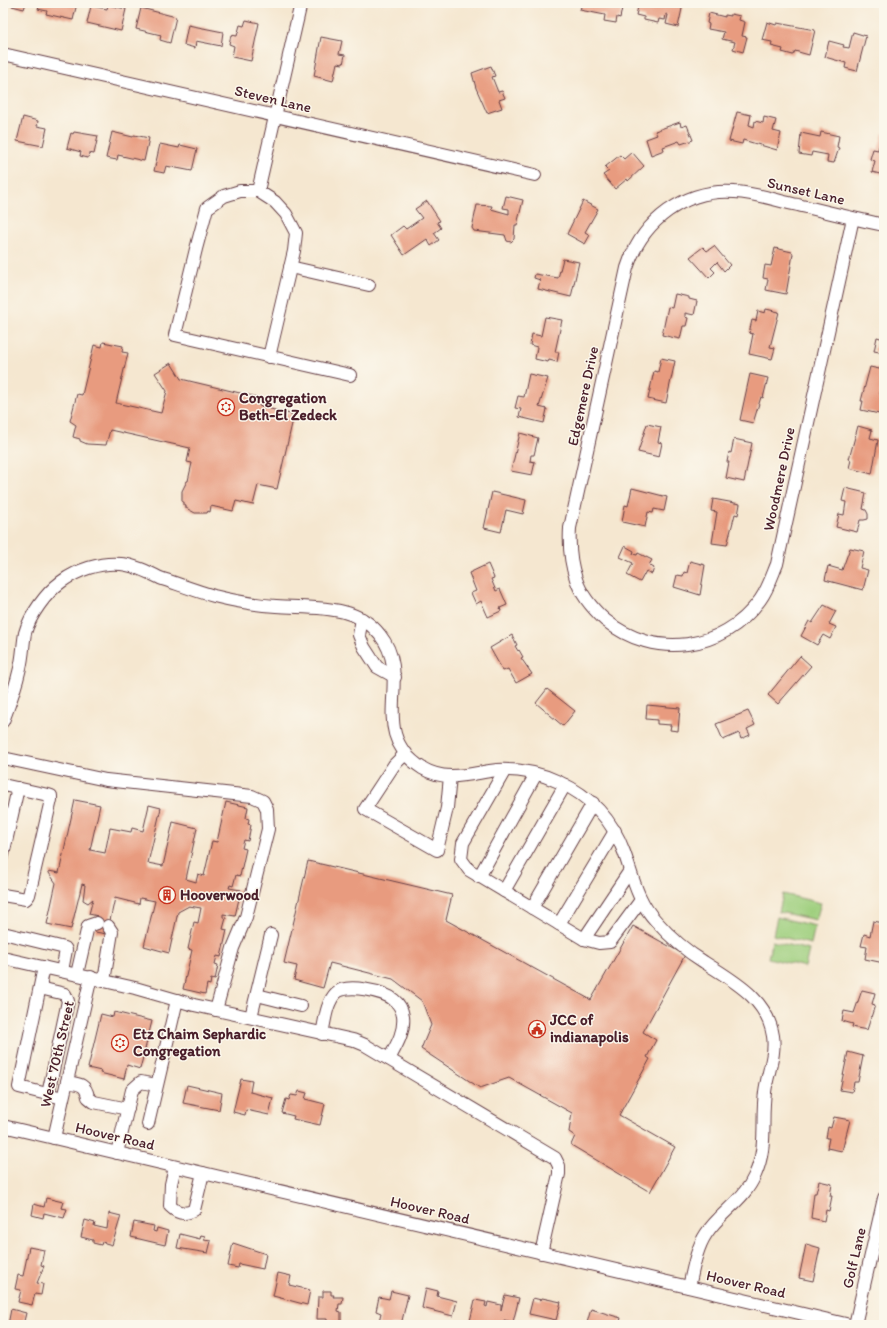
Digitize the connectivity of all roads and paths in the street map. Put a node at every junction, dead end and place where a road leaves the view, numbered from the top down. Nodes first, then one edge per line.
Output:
1 (301, 3) edge
2 (3, 54) edge
3 (275, 116) junction
4 (535, 175) dead end
5 (258, 191) junction
6 (720, 192) joint
7 (853, 218) junction
8 (884, 225) edge
9 (290, 267) junction
10 (369, 285) dead end
11 (269, 357) junction
12 (350, 375) dead end
13 (362, 619) junction
14 (629, 635) joint
15 (395, 677) junction
16 (3, 721) edge
17 (406, 753) junction
18 (3, 758) edge
19 (505, 770) junction
20 (536, 774) junction
21 (450, 776) junction
22 (3, 785) edge
23 (565, 785) junction
24 (18, 788) junction
25 (593, 803) junction
26 (614, 831) junction
27 (3, 855) edge
28 (629, 872) junction
29 (479, 877) junction
30 (504, 891) junction
31 (3, 895) edge
32 (640, 900) junction
33 (532, 908) junction
34 (559, 924) junction
35 (3, 933) edge
36 (271, 935) dead end
37 (584, 939) junction
38 (3, 958) edge
39 (44, 967) junction
40 (62, 971) junction
41 (77, 974) junction
42 (91, 977) junction
43 (104, 981) junction
44 (40, 988) junction
45 (257, 995) junction
46 (177, 1000) junction
47 (301, 1006) dead end
48 (216, 1010) junction
49 (251, 1017) junction
50 (322, 1034) junction
51 (389, 1059) junction
52 (67, 1082) junction
53 (156, 1085) junction
54 (48, 1094) junction
55 (63, 1098) junction
56 (128, 1109) junction
57 (148, 1124) dead end
58 (3, 1126) edge
59 (54, 1138) junction
60 (118, 1153) junction
61 (175, 1167) junction
62 (203, 1173) junction
63 (884, 1198) edge
64 (541, 1253) junction
65 (689, 1287) junction
66 (850, 1325) edge
67 (855, 1325) edge

1 - 3 street
2 - 3 street, Steven Lane
3 - 4 street, Steven Lane
3 - 5 street
5 - 9 street
5 - 11 street
6 - 7 street, Sunset Lane
6 - 14 street, Edgemere Drive
7 - 8 street, Sunset Lane
7 - 14 street, Woodmere Drive
9 - 10 street
9 - 11 street
11 - 12 street
13 - 15 street
13 - 15 street
13 - 16 street
15 - 17 street
17 - 21 street
17 - 21 street
18 - 48 street
19 - 20 street
19 - 21 street
19 - 29 street
20 - 23 street
20 - 29 street
22 - 24 street
23 - 25 street
23 - 30 street
24 - 27 street
24 - 31 street
25 - 26 street
25 - 33 street
26 - 28 street
26 - 34 street
28 - 32 street
28 - 37 street
29 - 30 street
30 - 33 street
32 - 37 street
32 - 65 street
33 - 34 street
34 - 37 street
35 - 40 street
36 - 45 street
38 - 39 street
39 - 40 street
39 - 44 street
40 - 41 street
41 - 42 street
41 - 43 street
42 - 43 street
42 - 52 street, West 70th Street
43 - 46 street
44 - 54 street
44 - 54 street
45 - 47 street
45 - 49 street
46 - 48 street
46 - 53 street
48 - 49 street
49 - 50 street
50 - 51 street
50 - 51 street
51 - 64 street
52 - 55 street, West 70th Street
52 - 56 street
53 - 56 street
53 - 57 street
54 - 55 street
55 - 59 street, West 70th Street
56 - 60 street
58 - 59 street, Hoover Road
59 - 60 street, Hoover Road
60 - 61 street, Hoover Road
61 - 62 street, Hoover Road
61 - 62 street
62 - 64 street, Hoover Road
63 - 67 street, Golf Lane
64 - 65 street, Hoover Road
65 - 66 street, Hoover Road

